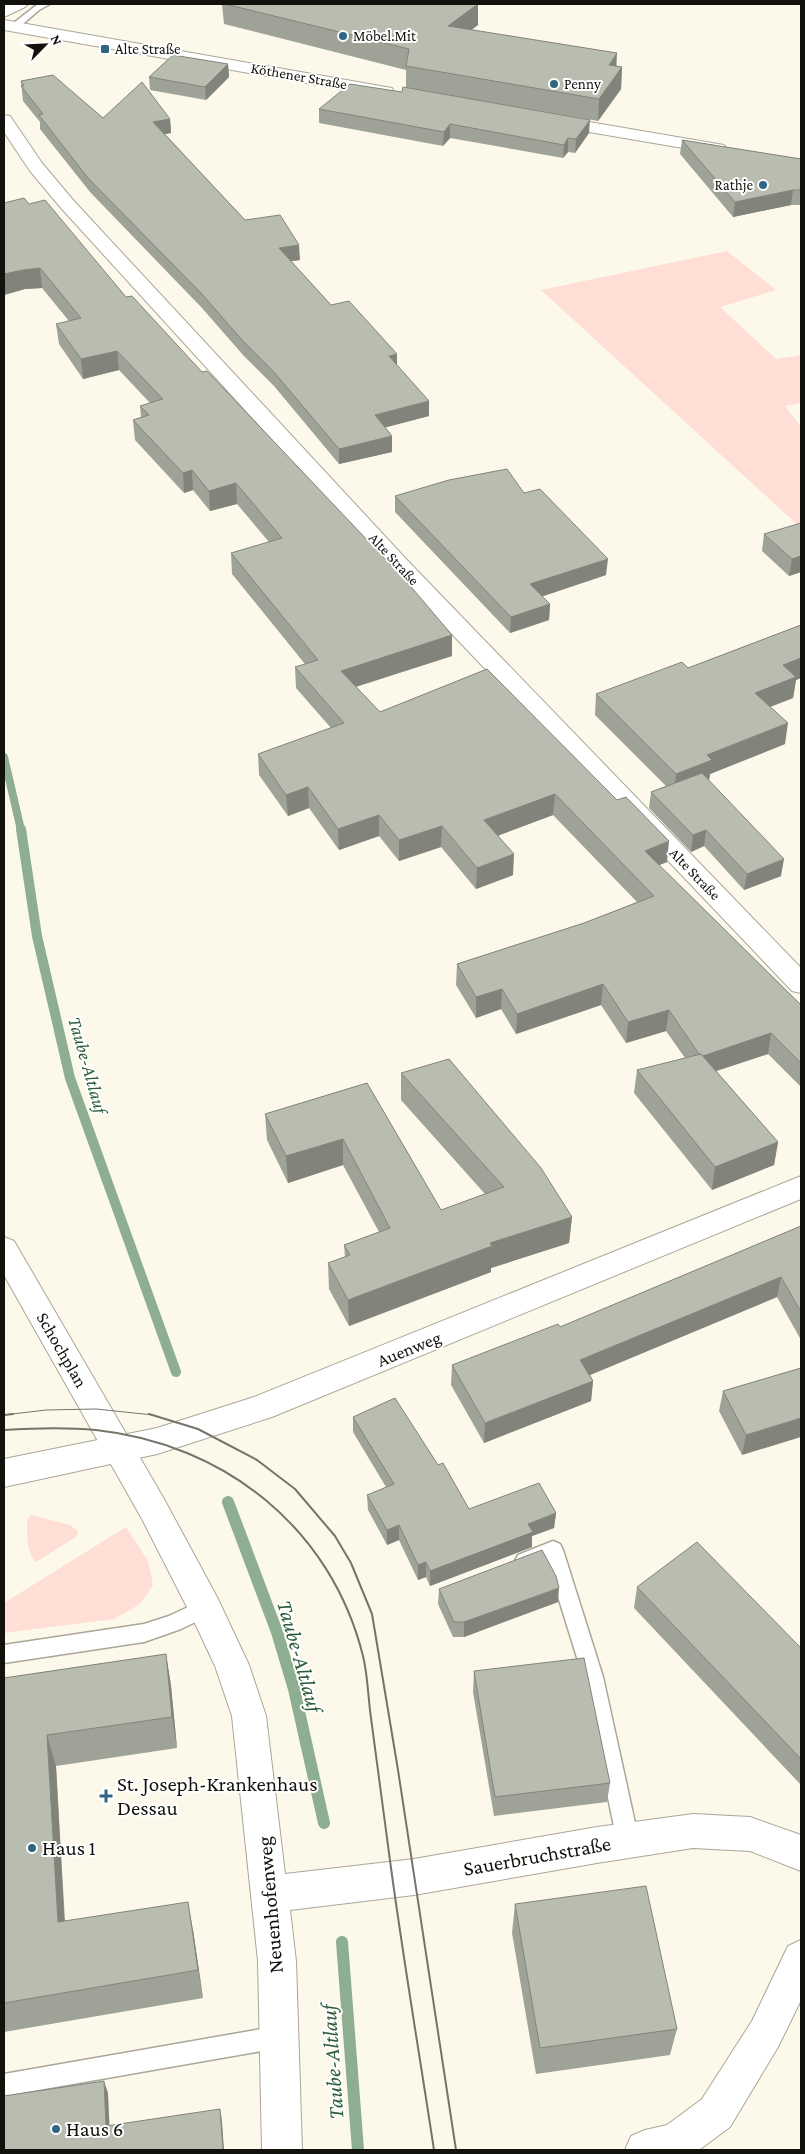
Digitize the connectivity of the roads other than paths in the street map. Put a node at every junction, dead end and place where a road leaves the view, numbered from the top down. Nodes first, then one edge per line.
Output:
1 (20, 4) edge
2 (45, 4) edge
3 (4, 12) edge
4 (9, 26) edge
5 (399, 94) edge
6 (542, 119) edge
7 (4, 120) edge
8 (735, 152) edge
9 (801, 984) edge
10 (801, 1187) edge
11 (4, 1249) edge
12 (120, 1450) junction
13 (4, 1473) edge
14 (508, 1567) edge
15 (205, 1608) junction
16 (4, 1654) edge
17 (628, 1841) junction
18 (801, 1853) edge
19 (270, 1894) junction
20 (801, 1959) edge
21 (279, 2036) junction
22 (4, 2084) edge
23 (282, 2150) edge
24 (645, 2150) edge

1 - 3 street
2 - 4 lane
4 - 5 street, Köthener Straße
6 - 8 street
7 - 9 street, Alte Straße
10 - 12 street, Auenweg
11 - 12 street, Schochplan
12 - 13 street, Auenweg
12 - 15 street, Neuenhofenweg
14 - 17 lane
15 - 16 lane
15 - 19 street, Neuenhofenweg
17 - 18 street, Sauerbruchstraße
17 - 19 street, Sauerbruchstraße
19 - 21 street, Neuenhofenweg
20 - 24 street
21 - 22 lane
21 - 23 street, Neuenhofenweg

